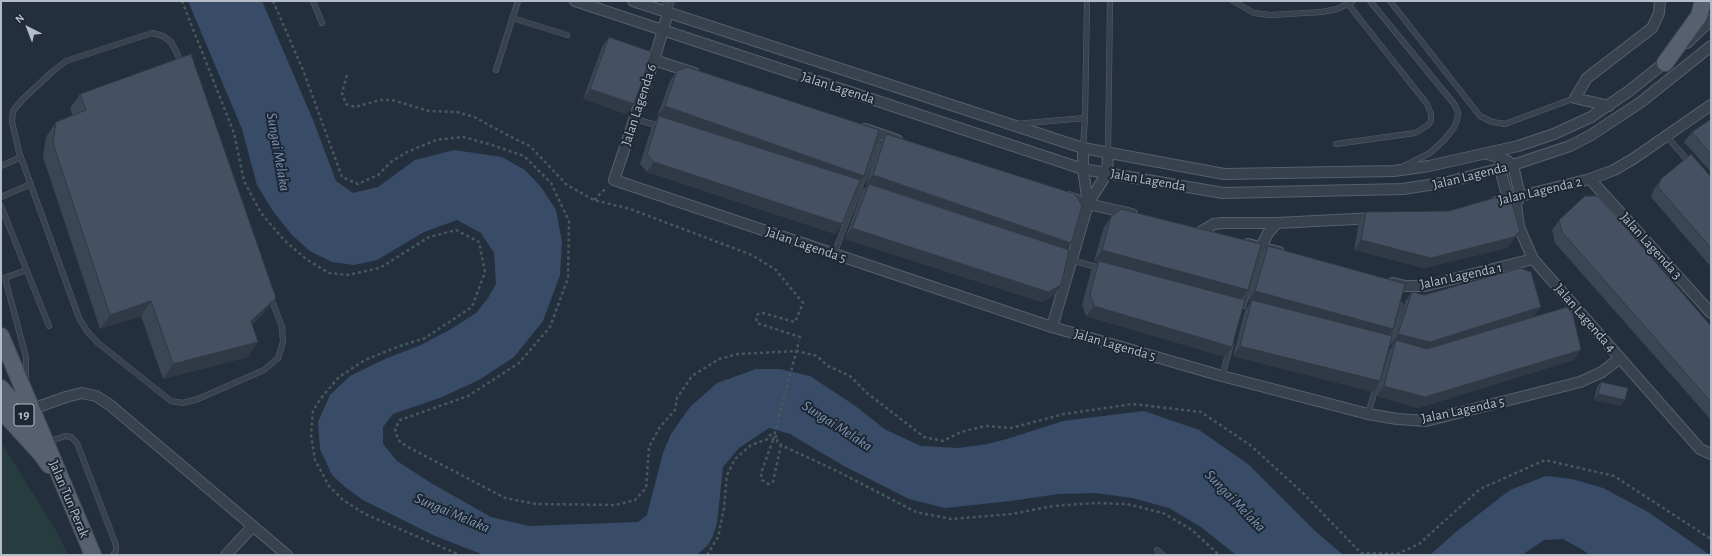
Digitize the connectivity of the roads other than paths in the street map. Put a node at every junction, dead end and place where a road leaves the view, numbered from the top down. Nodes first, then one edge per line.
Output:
1 (314, 1) edge
2 (518, 1) edge
3 (575, 1) edge
4 (633, 1) edge
5 (665, 1) edge
6 (672, 1) edge
7 (1087, 1) edge
8 (1110, 1) edge
9 (1233, 1) edge
10 (1353, 1) edge
11 (1370, 1) edge
12 (1390, 1) edge
13 (1660, 1) edge
14 (1703, 1) edge
15 (1348, 4) junction
16 (668, 13) junction
17 (512, 18) junction
18 (1711, 20) edge
19 (322, 23) dead end
20 (663, 30) junction
21 (567, 35) dead end
22 (1711, 46) edge
23 (654, 60) junction
24 (1665, 62) junction
25 (496, 70) dead end
26 (707, 77) edge
27 (1575, 98) junction
28 (1711, 105) edge
29 (1609, 106) junction
30 (1086, 118) junction
31 (635, 119) junction
32 (1007, 124) junction
33 (857, 127) edge
34 (665, 128) edge
35 (880, 134) junction
36 (1667, 137) junction
37 (909, 144) edge
38 (1336, 144) dead end
39 (1518, 146) junction
40 (1083, 148) junction
41 (1108, 154) junction
42 (1488, 154) junction
43 (21, 157) junction
44 (1506, 164) junction
45 (1, 166) edge
46 (1083, 169) junction
47 (1696, 169) edge
48 (1394, 171) junction
49 (1107, 173) junction
50 (1590, 179) junction
51 (614, 180) joint
52 (31, 184) junction
53 (844, 184) edge
54 (859, 189) junction
55 (874, 194) edge
56 (1058, 194) edge
57 (1, 197) edge
58 (1515, 200) junction
59 (1088, 204) junction
60 (1486, 204) edge
61 (1, 206) edge
62 (1141, 217) edge
63 (1381, 218) edge
64 (1277, 223) junction
65 (1216, 235) edge
66 (1239, 241) edge
67 (1261, 247) junction
68 (834, 254) junction
69 (1290, 255) edge
70 (1068, 259) junction
71 (1533, 259) junction
72 (27, 270) junction
73 (1109, 270) edge
74 (3, 278) edge
75 (1384, 280) edge
76 (1401, 301) edge
77 (1235, 305) edge
78 (1242, 307) junction
79 (1250, 309) edge
80 (1711, 313) edge
81 (1240, 315) edge
82 (49, 326) dead end
83 (1052, 327) junction
84 (1, 336) edge
85 (1233, 338) edge
86 (1381, 343) edge
87 (1388, 345) junction
88 (1395, 347) edge
89 (1620, 358) junction
90 (1222, 376) junction
91 (1379, 376) edge
92 (1, 388) edge
93 (25, 392) junction
94 (32, 409) junction
95 (1, 410) edge
96 (1368, 414) junction
97 (46, 443) junction
98 (1711, 454) edge
99 (66, 490) junction
100 (253, 526) junction
101 (1157, 550) dead end
102 (93, 555) edge
103 (113, 555) edge
104 (226, 555) edge
105 (288, 555) edge
106 (1163, 555) edge

1 - 19 lane
2 - 17 lane
3 - 20 street, Jalan Lagenda
4 - 16 street, Jalan Lagenda
5 - 16 lane
6 - 16 lane
7 - 30 lane
8 - 41 lane
9 - 15 lane
10 - 15 lane
11 - 48 lane
12 - 27 lane
13 - 27 street
14 - 24 main road
15 - 38 lane
16 - 20 street, Jalan Lagenda 6
16 - 32 street, Jalan Lagenda
17 - 21 lane
17 - 25 lane
18 - 24 street, Jalan Lagenda
20 - 23 street, Jalan Lagenda 6
20 - 46 street, Jalan Lagenda
22 - 44 street, Jalan Lagenda
23 - 26 street
23 - 31 street, Jalan Lagenda 6
24 - 29 street, Jalan Lagenda
27 - 29 street
28 - 36 street, Jalan Lagenda 2
29 - 39 street, Jalan Lagenda
30 - 32 lane
30 - 40 lane
31 - 34 lane
31 - 51 street, Jalan Lagenda 6
32 - 40 street, Jalan Lagenda
33 - 35 street
35 - 37 street
35 - 54 lane
36 - 47 lane
36 - 50 street, Jalan Lagenda 2
39 - 42 street, Jalan Lagenda
39 - 44 street
40 - 41 street, Jalan Lagenda
40 - 46 street
41 - 48 street, Jalan Lagenda
41 - 49 street
42 - 44 street
42 - 48 street, Jalan Lagenda
43 - 45 lane
43 - 52 lane
43 - 52 lane
44 - 49 street, Jalan Lagenda
44 - 58 street, Jalan Lagenda 4
46 - 49 street, Jalan Lagenda
46 - 59 street
49 - 59 street
50 - 58 street, Jalan Lagenda 2
50 - 80 street, Jalan Lagenda 3
51 - 68 street, Jalan Lagenda 5
52 - 57 lane
53 - 54 lane
54 - 55 lane
54 - 68 lane
56 - 59 street
58 - 60 street, Jalan Lagenda 2
58 - 71 street, Jalan Lagenda 4
59 - 62 street
59 - 70 street
61 - 72 lane
63 - 64 street
64 - 65 street
64 - 67 street
66 - 67 street
67 - 69 street
67 - 78 lane
68 - 83 street, Jalan Lagenda 5
70 - 73 lane
70 - 83 street
71 - 75 street, Jalan Lagenda 1
71 - 89 street, Jalan Lagenda 4
72 - 74 lane
72 - 82 lane
74 - 93 lane
76 - 87 lane
77 - 78 lane
78 - 79 lane
78 - 81 lane
83 - 90 street, Jalan Lagenda 5
84 - 93 main road, Jalan Tun Perak / 19
85 - 90 lane
86 - 87 lane
87 - 88 lane
89 - 96 street, Jalan Lagenda 5
89 - 98 street, Jalan Lagenda 4
90 - 96 street, Jalan Lagenda 5
91 - 96 lane
92 - 97 main road, Jalan Tun Perak / 19
93 - 94 main road, Jalan Tun Perak / 19
94 - 97 main road, Jalan Tun Perak / 19
94 - 100 street
95 - 99 main road
97 - 99 main road, Jalan Tun Perak / 19
97 - 103 lane
99 - 102 main road, Jalan Tun Perak / 19
100 - 104 street
100 - 105 street
101 - 106 lane

